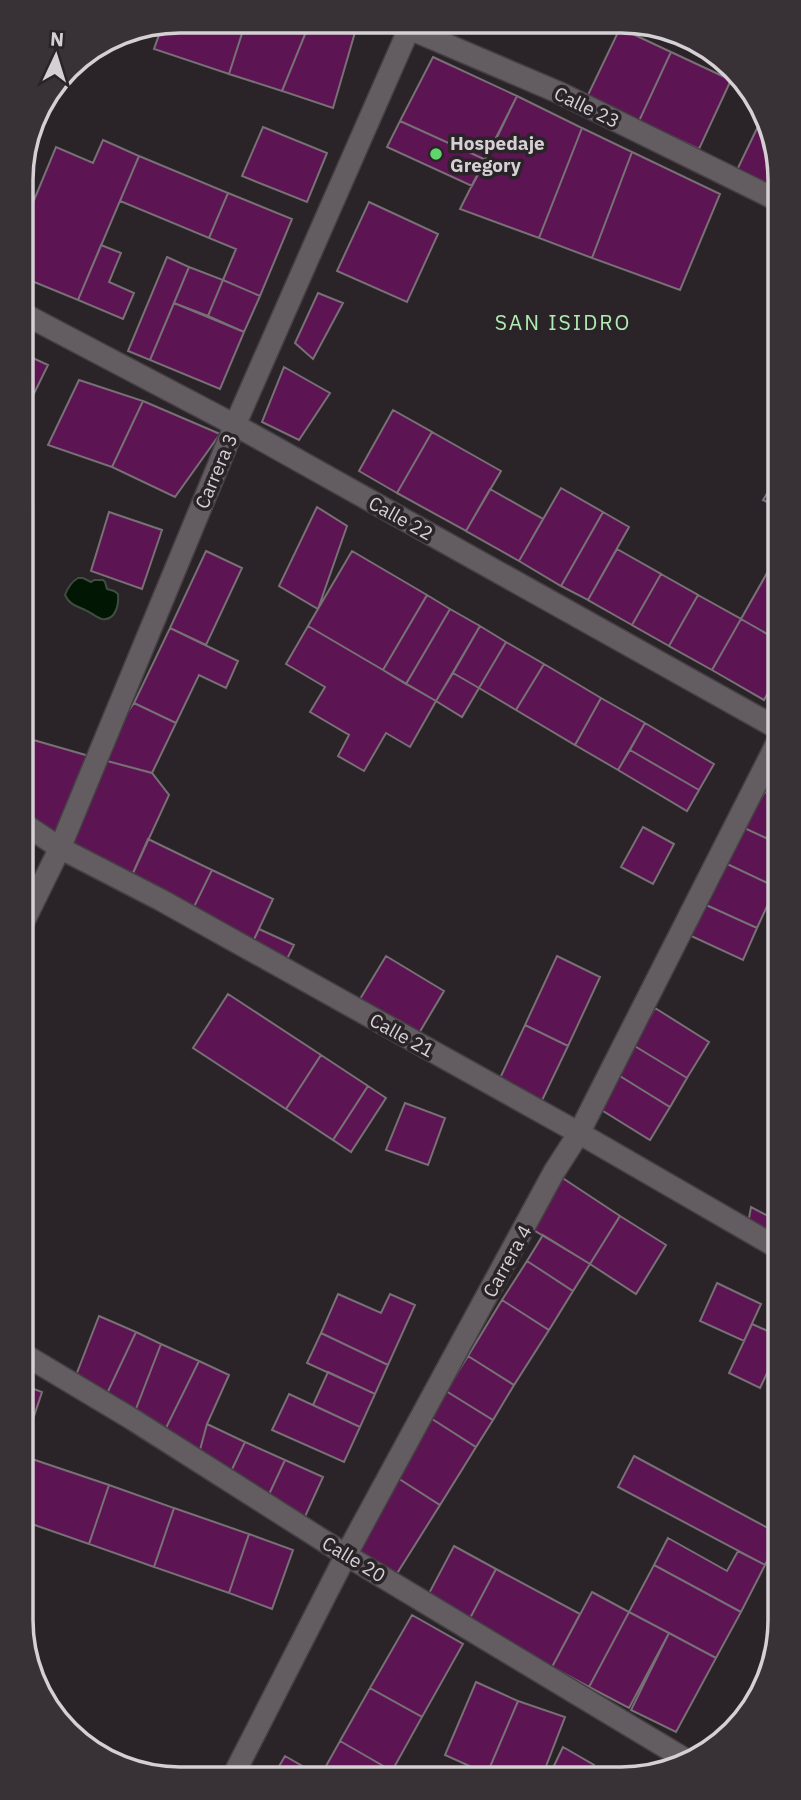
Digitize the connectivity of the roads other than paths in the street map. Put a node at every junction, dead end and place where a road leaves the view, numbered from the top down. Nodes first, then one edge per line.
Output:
1 (402, 33) edge
2 (423, 33) edge
3 (768, 197) edge
4 (34, 319) edge
5 (235, 425) junction
6 (768, 723) edge
7 (768, 760) edge
8 (34, 830) edge
9 (60, 848) junction
10 (33, 902) edge
11 (579, 1133) junction
12 (767, 1242) edge
13 (33, 1359) edge
14 (346, 1555) junction
15 (679, 1755) edge
16 (238, 1767) edge

1 - 5 street, Carrera 3
2 - 3 street, Calle 23
4 - 5 street, Calle 22
5 - 6 street, Calle 22
5 - 9 street, Carrera 3
7 - 11 street, Carrera 4
8 - 9 street, Calle 21
9 - 10 street, Carrera 3
9 - 11 street, Calle 21
11 - 12 street, Calle 21
11 - 14 street, Carrera 4
13 - 14 street, Calle 20
14 - 15 street, Calle 20
14 - 16 street, Carrera 4

